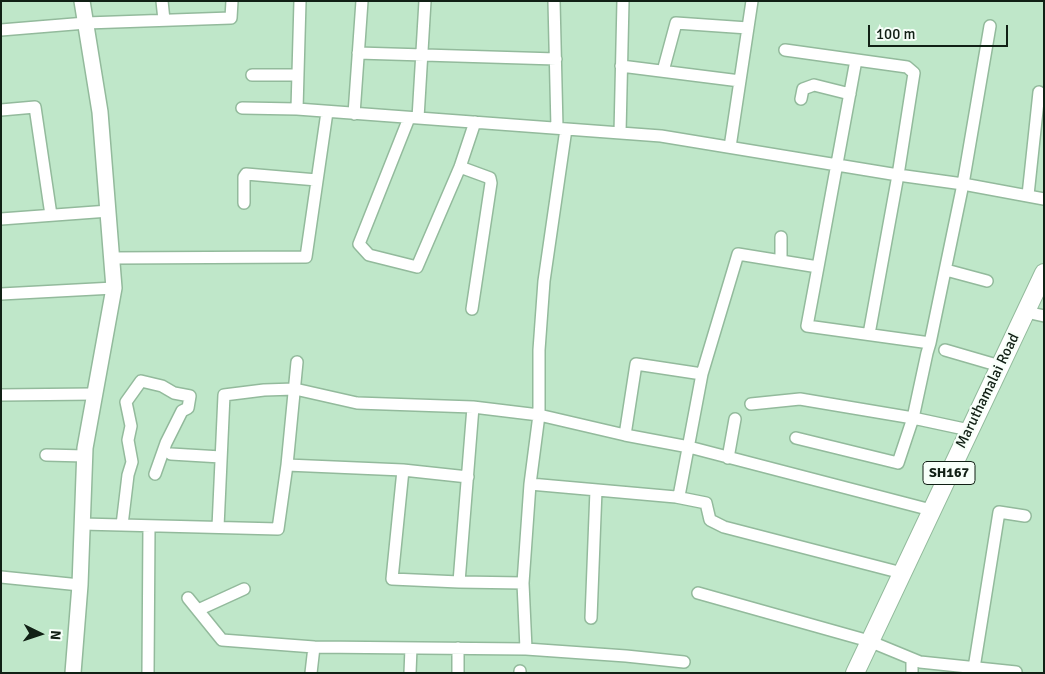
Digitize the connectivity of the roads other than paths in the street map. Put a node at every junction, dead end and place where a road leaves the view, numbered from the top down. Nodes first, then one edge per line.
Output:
1 (82, 1) edge
2 (162, 1) edge
3 (232, 1) edge
4 (300, 1) edge
5 (362, 1) edge
6 (425, 1) edge
7 (554, 1) edge
8 (623, 1) edge
9 (752, 1) edge
10 (164, 20) junction
11 (86, 23) junction
12 (990, 26) dead end
13 (748, 28) junction
14 (1, 30) edge
15 (785, 50) dead end
16 (358, 53) junction
17 (422, 55) junction
18 (556, 59) junction
19 (856, 60) junction
20 (621, 66) junction
21 (663, 71) junction
22 (252, 75) dead end
23 (298, 75) junction
24 (740, 81) junction
25 (1039, 92) dead end
26 (850, 94) junction
27 (801, 99) dead end
28 (242, 108) dead end
29 (297, 109) junction
30 (1, 110) edge
31 (327, 112) junction
32 (354, 114) junction
33 (413, 118) junction
34 (475, 122) junction
35 (562, 129) junction
36 (620, 133) junction
37 (730, 147) junction
38 (838, 164) junction
39 (460, 167) junction
40 (898, 175) junction
41 (317, 180) junction
42 (963, 184) junction
43 (1028, 196) junction
44 (1044, 199) edge
45 (244, 203) dead end
46 (108, 210) junction
47 (51, 215) junction
48 (1, 219) edge
49 (781, 237) dead end
50 (112, 258) junction
51 (781, 261) junction
52 (818, 267) junction
53 (946, 270) junction
54 (1044, 272) edge
55 (987, 281) dead end
56 (114, 288) junction
57 (1, 294) edge
58 (472, 309) dead end
59 (1026, 312) junction
60 (1044, 316) edge
61 (869, 334) junction
62 (930, 343) junction
63 (945, 350) dead end
64 (297, 362) dead end
65 (1000, 366) junction
66 (702, 374) junction
67 (295, 389) junction
68 (94, 394) junction
69 (1, 395) edge
70 (751, 404) dead end
71 (473, 407) junction
72 (539, 415) junction
73 (913, 418) junction
74 (736, 419) dead end
75 (969, 430) junction
76 (625, 435) junction
77 (796, 438) dead end
78 (689, 447) junction
79 (171, 454) dead end
80 (46, 455) dead end
81 (85, 456) junction
82 (221, 457) junction
83 (728, 458) junction
84 (287, 465) junction
85 (403, 470) junction
86 (155, 474) dead end
87 (468, 478) junction
88 (530, 484) junction
89 (596, 490) junction
90 (676, 497) junction
91 (931, 510) junction
92 (1025, 516) dead end
93 (82, 524) junction
94 (122, 525) junction
95 (149, 526) junction
96 (218, 527) junction
97 (902, 572) junction
98 (1, 578) edge
99 (459, 582) junction
100 (523, 583) junction
101 (80, 585) junction
102 (244, 589) dead end
103 (698, 593) dead end
104 (188, 598) dead end
105 (198, 610) junction
106 (591, 618) dead end
107 (869, 641) junction
108 (314, 647) junction
109 (411, 648) junction
110 (458, 648) junction
111 (526, 649) junction
112 (912, 660) junction
113 (684, 662) dead end
114 (976, 669) edge
115 (1016, 672) edge
116 (73, 673) edge
117 (148, 673) edge
118 (311, 673) edge
119 (410, 673) edge
120 (458, 673) edge
121 (855, 673) edge
122 (912, 673) edge

1 - 11 main road
2 - 10 street
3 - 10 street
4 - 23 street
5 - 16 street
6 - 17 street
7 - 18 street
8 - 20 street
9 - 13 street
10 - 11 street
11 - 14 street
11 - 46 main road
12 - 42 street
13 - 21 street
13 - 24 street
15 - 19 street
16 - 17 street
16 - 32 street
17 - 18 street
17 - 33 street
18 - 35 street
19 - 26 street
19 - 40 street
20 - 21 street
20 - 36 street
21 - 24 street
22 - 23 street
23 - 29 street
24 - 37 street
25 - 43 street
26 - 27 street
26 - 38 street
28 - 29 street
29 - 31 street
30 - 47 street
31 - 32 street
31 - 41 street
32 - 33 street
33 - 34 street
33 - 39 street
34 - 35 street
34 - 39 street
35 - 36 street
35 - 72 street
36 - 37 street
37 - 38 street
38 - 40 street
38 - 52 street
39 - 58 street
40 - 42 street
40 - 61 street
41 - 45 street
41 - 50 street
42 - 43 street
42 - 53 street
43 - 44 street
46 - 47 street
46 - 50 main road
47 - 48 street
49 - 51 street
50 - 56 main road
51 - 52 street
51 - 66 street
52 - 61 street
53 - 55 street
53 - 62 street
54 - 59 main road, Maruthamalai Road / SH167
56 - 57 street
56 - 68 main road
59 - 60 street
59 - 65 main road, Maruthamalai Road / SH167
61 - 62 street
62 - 73 street
63 - 65 street
64 - 67 street
65 - 75 main road, Maruthamalai Road / SH167
66 - 76 street
66 - 78 street
67 - 71 street
67 - 82 street
67 - 84 street
68 - 69 street
68 - 81 main road
70 - 73 street
71 - 72 street
71 - 87 street
72 - 76 street
72 - 88 street
73 - 75 street
73 - 77 street
74 - 83 street
75 - 91 main road, Maruthamalai Road / SH167
76 - 78 street
78 - 83 street
78 - 90 street
79 - 82 street
80 - 81 street
81 - 93 main road
82 - 96 street
83 - 91 street
84 - 85 street
84 - 96 street
85 - 87 street
85 - 99 street
86 - 94 street
87 - 99 street
88 - 89 street
88 - 100 street
89 - 90 street
89 - 106 street
90 - 97 street
91 - 97 main road, Maruthamalai Road / SH167
92 - 114 street
93 - 94 street
93 - 101 main road
94 - 95 street
95 - 96 street
95 - 117 street
97 - 107 main road, Maruthamalai Road / SH167
98 - 101 street
99 - 100 street
100 - 111 street
101 - 116 main road
102 - 105 street
103 - 107 street
104 - 105 street
105 - 108 street
107 - 112 street
107 - 121 main road, Maruthamalai Road / SH167
108 - 109 street
108 - 118 street
109 - 110 street
109 - 119 street
110 - 111 street
110 - 120 street
111 - 113 street
112 - 114 street
112 - 122 street
114 - 115 street

